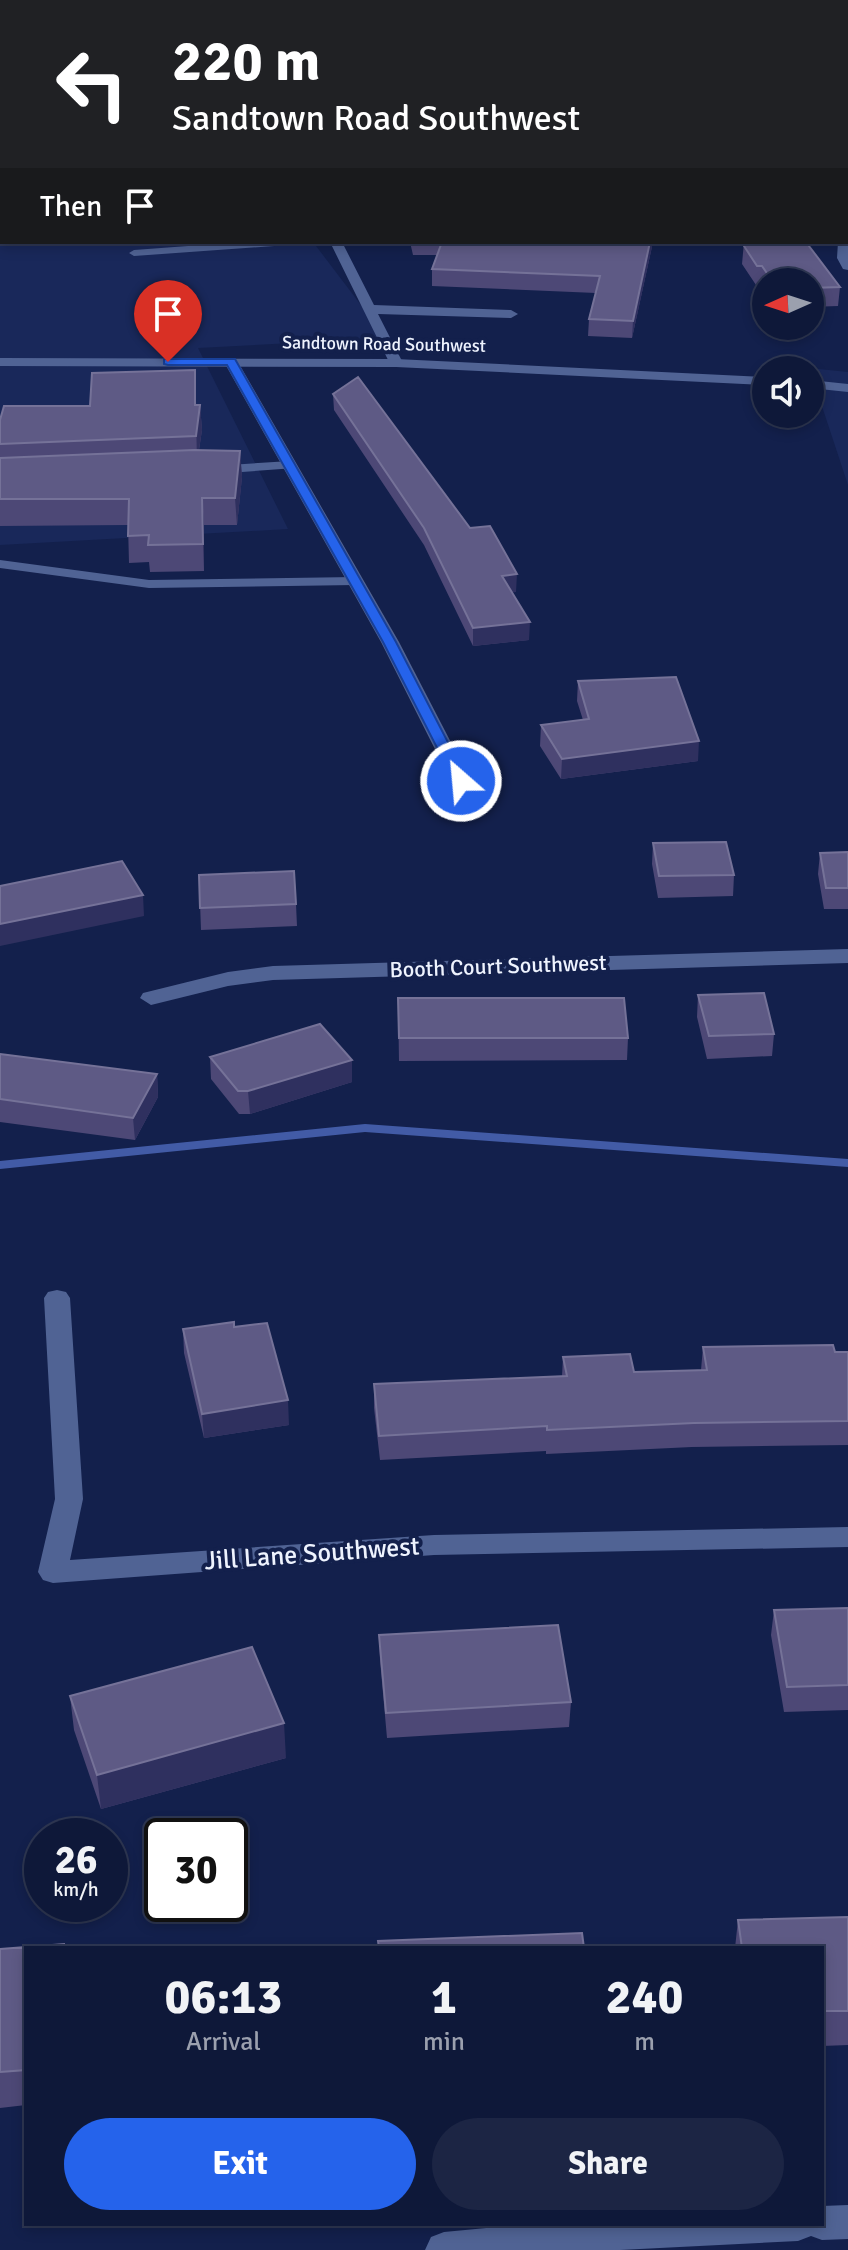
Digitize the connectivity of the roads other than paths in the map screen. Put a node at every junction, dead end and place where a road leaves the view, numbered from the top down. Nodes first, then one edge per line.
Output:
1 (260, 244) edge
2 (337, 244) edge
3 (844, 244) edge
4 (134, 253) dead end
5 (848, 266) edge
6 (368, 309) junction
7 (511, 314) dead end
8 (0, 362) edge
9 (231, 362) junction
10 (396, 363) junction
11 (752, 380) edge
12 (824, 385) edge
13 (848, 388) edge
14 (290, 465) junction
15 (193, 471) edge
16 (0, 564) edge
17 (355, 581) junction
18 (461, 781) dead end
19 (848, 956) edge
20 (151, 998) dead end
21 (57, 1298) dead end
22 (848, 1537) edge
23 (848, 2222) edge
24 (824, 2223) edge
25 (778, 2226) edge
26 (626, 2241) edge
27 (499, 2248) edge
28 (444, 2250) edge

1 - 4 lane
2 - 6 street
3 - 5 street
6 - 7 street
6 - 10 street
8 - 9 street, Sandtown Road Southwest
9 - 10 street, Sandtown Road Southwest
9 - 14 street
10 - 11 street, Sandtown Road Southwest
12 - 13 street
14 - 15 lane
14 - 17 street
16 - 17 lane
17 - 18 street
19 - 20 street, Booth Court Southwest
21 - 22 street, Jill Lane Southwest
23 - 24 street
25 - 26 street
26 - 27 street
27 - 28 street

